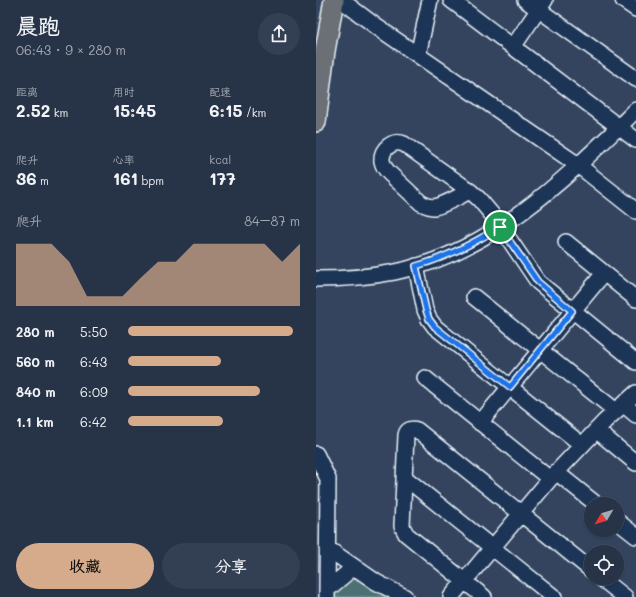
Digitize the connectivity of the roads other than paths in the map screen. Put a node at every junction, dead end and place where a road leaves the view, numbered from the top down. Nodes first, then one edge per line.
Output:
1 (321, 0) edge
2 (334, 0) edge
3 (341, 0) edge
4 (430, 0) edge
5 (451, 0) edge
6 (525, 0) edge
7 (623, 0) edge
8 (542, 5) edge
9 (636, 9) edge
10 (316, 32) edge
11 (513, 47) junction
12 (418, 55) junction
13 (636, 80) edge
14 (636, 110) edge
15 (316, 122) edge
16 (619, 126) junction
17 (636, 140) edge
18 (578, 165) junction
19 (470, 191) junction
20 (636, 211) edge
21 (500, 227) junction
22 (566, 242) dead end
23 (416, 266) junction
24 (604, 273) junction
25 (316, 279) edge
26 (474, 298) dead end
27 (636, 299) edge
28 (572, 311) junction
29 (540, 350) junction
30 (636, 362) edge
31 (425, 378) dead end
32 (510, 387) junction
33 (636, 393) edge
34 (619, 408) junction
35 (636, 415) edge
36 (480, 423) junction
37 (596, 430) junction
38 (582, 445) junction
39 (316, 454) edge
40 (636, 463) edge
41 (553, 476) junction
42 (404, 477) junction
43 (585, 497) edge
44 (521, 514) junction
45 (624, 527) edge
46 (636, 536) edge
47 (327, 548) junction
48 (492, 548) junction
49 (584, 564) edge
50 (354, 567) junction
51 (465, 581) junction
52 (610, 585) edge
53 (327, 593) edge
54 (405, 597) edge
55 (451, 597) edge
56 (484, 597) edge
57 (554, 597) edge
58 (625, 597) edge

1 - 10 main road
2 - 15 main road
3 - 12 street
4 - 12 street
5 - 11 street
6 - 8 street
7 - 9 street
8 - 11 street
8 - 13 street
11 - 16 street
12 - 18 street
14 - 16 street
16 - 17 street
16 - 18 street
18 - 20 street
18 - 21 street
19 - 19 street
19 - 21 street
21 - 23 street
21 - 28 street
22 - 24 street
23 - 25 street
23 - 32 street
24 - 27 street
24 - 28 street
26 - 29 street
28 - 29 street
28 - 30 street
29 - 32 street
29 - 34 street
31 - 36 street
32 - 36 street
32 - 38 street
33 - 34 street
34 - 35 street
34 - 37 street
36 - 41 street
37 - 38 street
37 - 40 street
38 - 41 street
39 - 47 street
41 - 43 street
41 - 44 street
42 - 44 street
42 - 48 street
42 - 51 street
44 - 48 street
44 - 49 street
45 - 46 street
47 - 50 street
47 - 53 street
48 - 51 street
48 - 57 street
50 - 53 street
50 - 54 street
51 - 55 street
51 - 56 street
52 - 58 street

